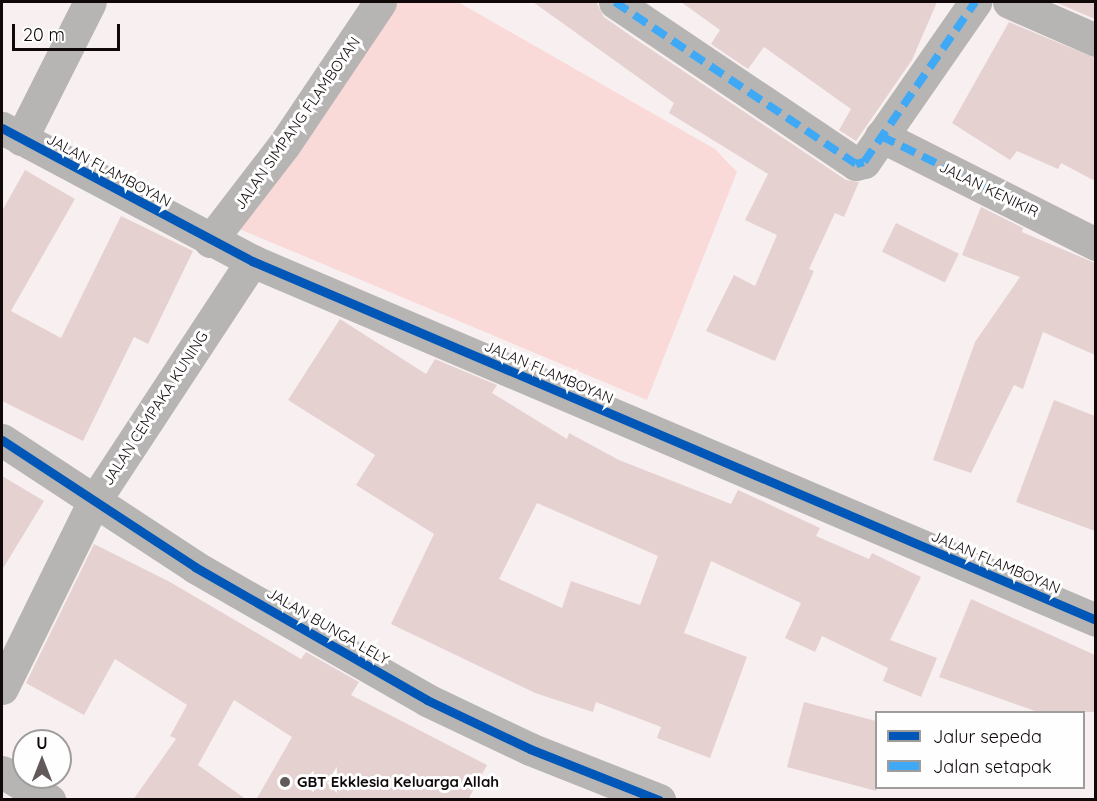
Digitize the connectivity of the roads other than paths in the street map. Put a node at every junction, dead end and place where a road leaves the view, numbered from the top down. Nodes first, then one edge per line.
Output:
1 (90, 2) edge
2 (380, 2) edge
3 (615, 2) edge
4 (975, 2) edge
5 (1009, 2) edge
6 (1095, 40) edge
7 (11, 134) edge
8 (881, 136) junction
9 (210, 241) junction
10 (1095, 244) edge
11 (252, 261) junction
12 (2, 440) edge
13 (93, 503) junction
14 (1095, 620) edge
15 (2, 688) edge
16 (2, 772) edge
17 (49, 800) edge
18 (659, 800) edge

1 - 7 street
2 - 9 street, JALAN SIMPANG FLAMBOYAN
3 - 8 street
4 - 8 street
5 - 6 street
7 - 9 street, JALAN FLAMBOYAN
8 - 10 street, JALAN KENIKIR
9 - 11 street, JALAN FLAMBOYAN
11 - 13 street, JALAN CEMPAKA KUNING
11 - 14 street, JALAN FLAMBOYAN
12 - 13 street, JALAN BUNGA LELY
13 - 15 street, JALAN CEMPAKA KUNING
13 - 18 street, JALAN BUNGA LELY
16 - 17 street

